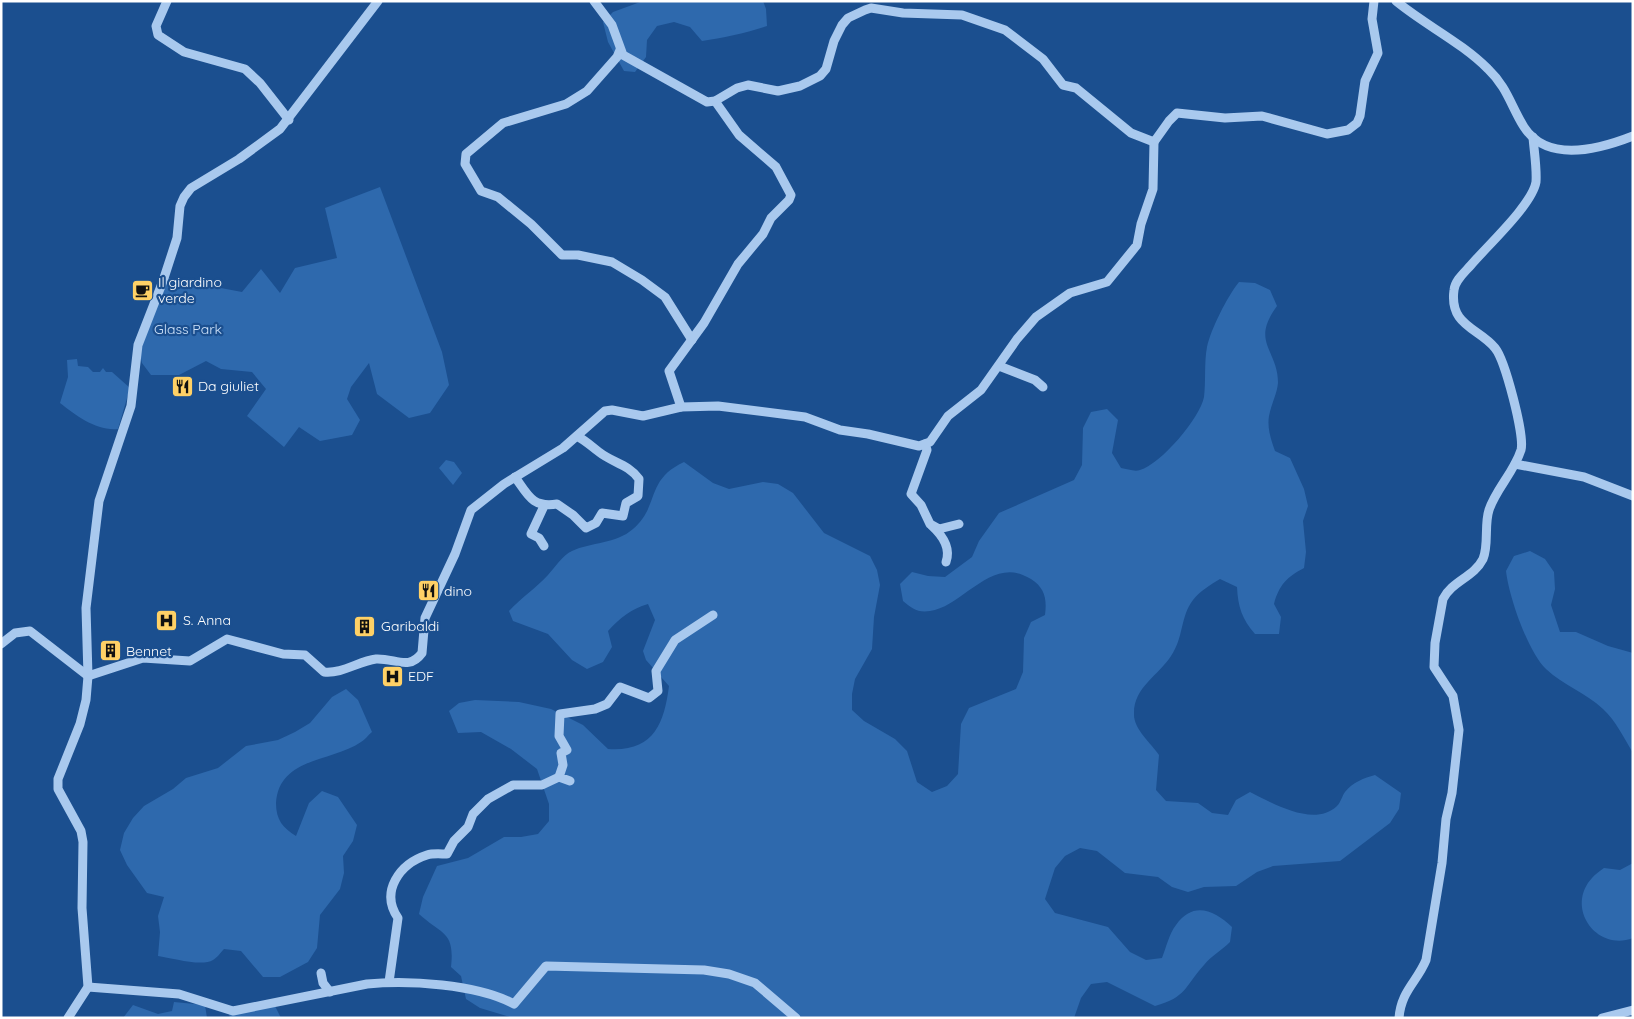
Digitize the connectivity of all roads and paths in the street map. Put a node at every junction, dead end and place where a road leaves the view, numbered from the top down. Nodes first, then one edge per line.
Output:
1 (167, 1) edge
2 (378, 1) edge
3 (594, 1) edge
4 (1374, 1) edge
5 (1396, 1) edge
6 (620, 50) junction
7 (715, 101) junction
8 (288, 120) junction
9 (1633, 136) edge
10 (1533, 137) junction
11 (1154, 142) junction
12 (692, 340) junction
13 (999, 366) junction
14 (1042, 387) dead end
15 (681, 407) junction
16 (577, 436) junction
17 (924, 444) junction
18 (1514, 464) junction
19 (515, 477) junction
20 (1633, 496) edge
21 (544, 506) junction
22 (930, 524) junction
23 (960, 524) dead end
24 (544, 546) dead end
25 (946, 562) dead end
26 (713, 615) dead end
27 (1, 644) edge
28 (88, 676) junction
29 (559, 777) junction
30 (570, 781) dead end
31 (321, 973) dead end
32 (389, 982) junction
33 (88, 987) junction
34 (330, 992) junction
35 (1633, 1010) edge
36 (68, 1018) edge
37 (796, 1018) edge
38 (1400, 1018) edge
39 (1602, 1018) edge

1 - 8 street
2 - 8 street
3 - 6 street
4 - 11 street
5 - 10 street
6 - 7 street
6 - 12 street
7 - 11 street
7 - 12 street
8 - 28 street
9 - 10 street
10 - 18 street
11 - 13 street
12 - 15 street
13 - 14 street
13 - 17 street
15 - 16 street
15 - 17 street
16 - 19 street
16 - 21 street
17 - 22 street
18 - 20 street
18 - 38 street
19 - 21 street
19 - 28 street
21 - 24 street
22 - 23 street
22 - 25 street
26 - 29 street
27 - 28 street
28 - 33 street
29 - 30 street
29 - 32 street
31 - 34 street
32 - 34 street
32 - 37 street
33 - 34 street
33 - 36 street
35 - 39 street

